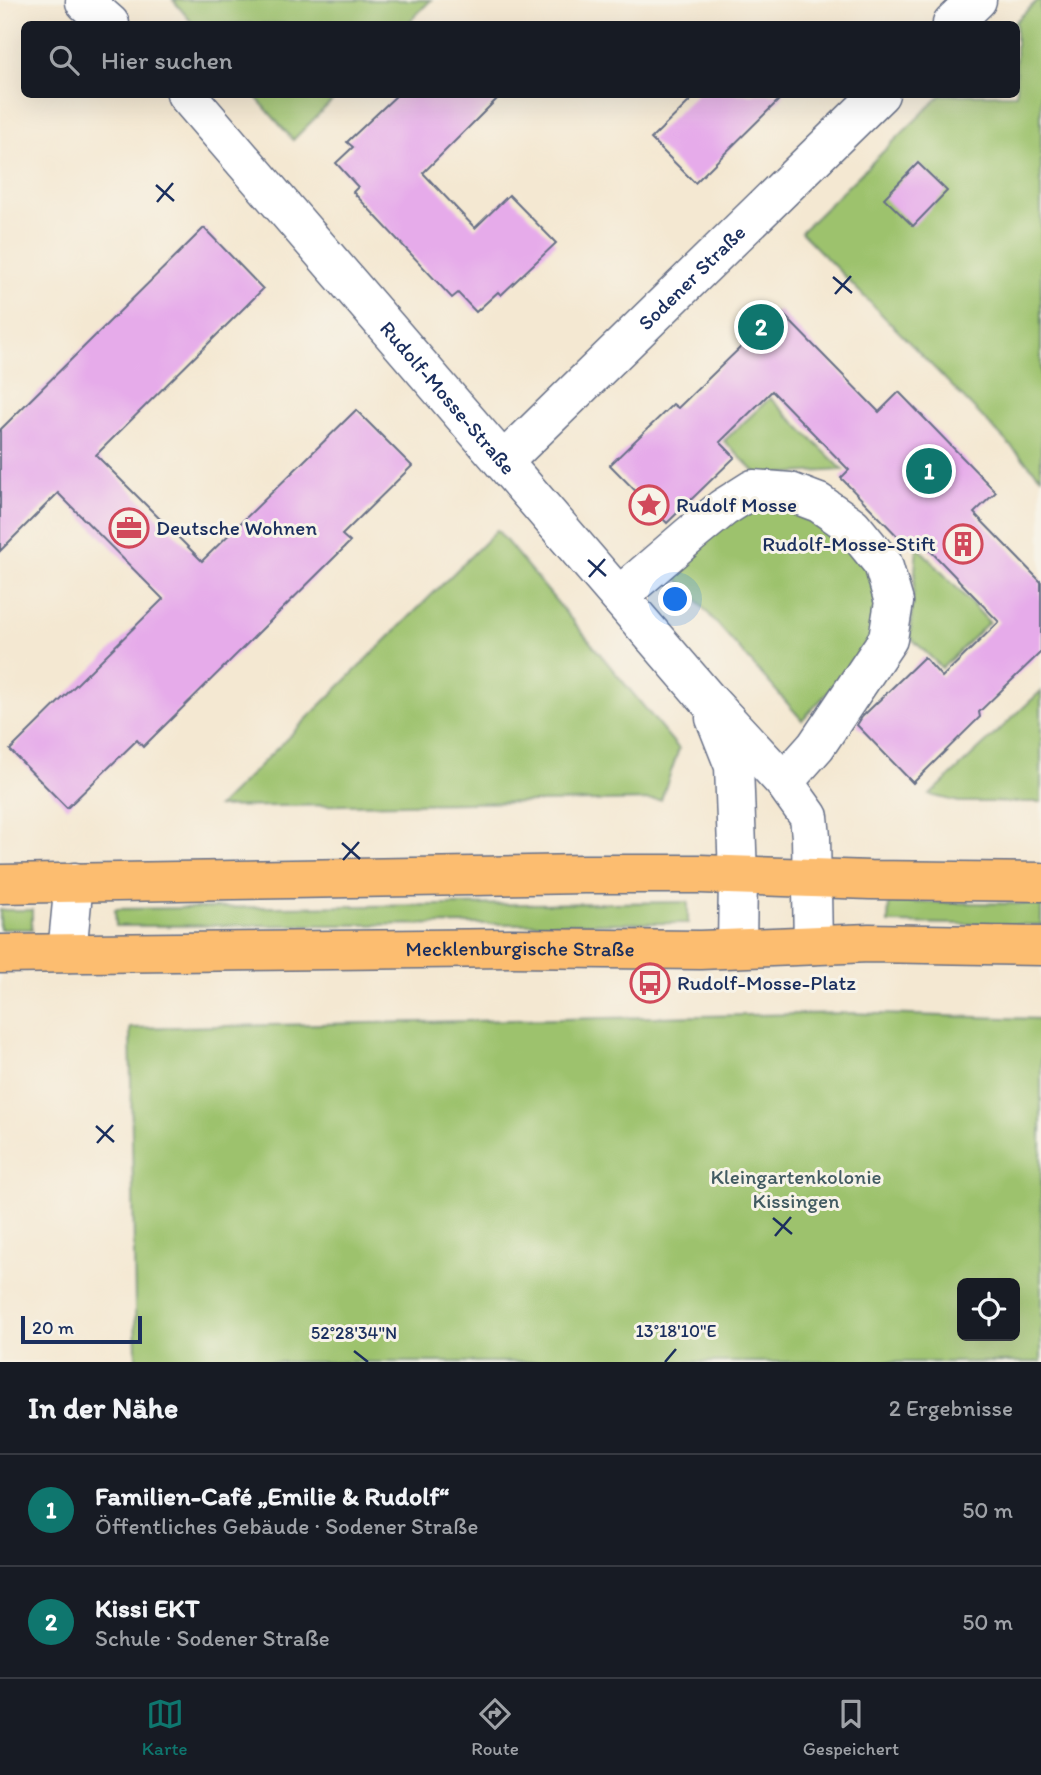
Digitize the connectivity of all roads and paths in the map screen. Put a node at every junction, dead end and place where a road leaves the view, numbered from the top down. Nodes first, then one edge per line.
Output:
1 (977, 0) edge
2 (955, 21) edge
3 (189, 98) edge
4 (876, 98) edge
5 (503, 462) junction
6 (619, 596) junction
7 (708, 700) junction
8 (784, 782) junction
9 (738, 876) junction
10 (813, 878) junction
11 (1041, 881) edge
12 (74, 882) junction
13 (0, 884) edge
14 (813, 945) junction
15 (1041, 946) edge
16 (737, 948) junction
17 (67, 953) junction
18 (0, 954) edge

1 - 2 street
3 - 5 street, Rudolf-Mosse-Straße
4 - 5 street, Sodener Straße
5 - 6 street, Rudolf-Mosse-Straße
6 - 7 street, Rudolf-Mosse-Straße
6 - 8 street
7 - 8 street, Rudolf-Mosse-Straße
7 - 9 street, Rudolf-Mosse-Straße
8 - 10 street, Rudolf-Mosse-Straße
9 - 10 main road
9 - 12 main road
9 - 16 street, Rudolf-Mosse-Straße
10 - 11 main road
10 - 14 street, Rudolf-Mosse-Straße
12 - 13 main road
12 - 17 street
14 - 15 main road, Mecklenburgische Straße
14 - 16 main road, Mecklenburgische Straße
16 - 17 main road, Mecklenburgische Straße
17 - 18 main road, Mecklenburgische Straße

